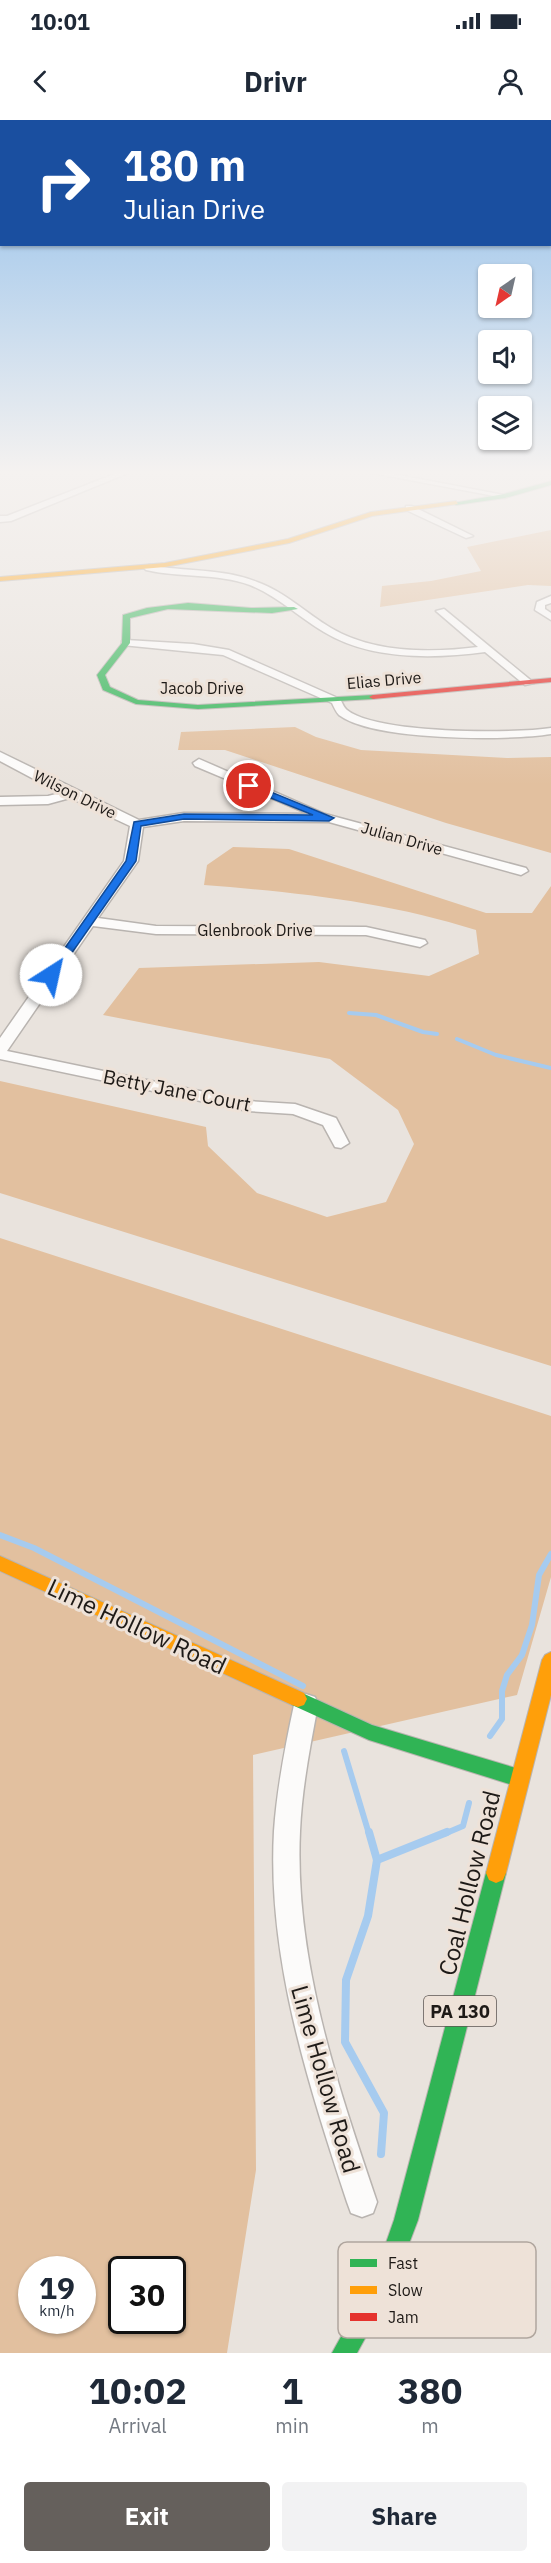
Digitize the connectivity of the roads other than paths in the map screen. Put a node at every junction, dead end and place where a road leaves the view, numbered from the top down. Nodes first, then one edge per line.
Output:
1 (24, 577) edge
2 (222, 577) edge
3 (0, 579) edge
4 (551, 600) edge
5 (294, 609) junction
6 (441, 611) dead end
7 (551, 617) edge
8 (126, 643) junction
9 (486, 649) junction
10 (551, 680) edge
11 (529, 683) junction
12 (336, 701) junction
13 (551, 731) edge
14 (0, 756) edge
15 (199, 764) dead end
16 (71, 794) junction
17 (0, 801) edge
18 (329, 818) junction
19 (137, 824) junction
20 (521, 872) dead end
21 (89, 921) junction
22 (420, 943) dead end
23 (0, 1049) edge
24 (0, 1054) edge
25 (341, 1143) dead end
26 (0, 1563) edge
27 (551, 1660) edge
28 (306, 1705) junction
29 (519, 1778) junction
30 (362, 2202) dead end
31 (398, 2242) edge
32 (352, 2338) edge
33 (344, 2353) edge

1 - 3 street
2 - 5 street
4 - 7 street
5 - 8 street
5 - 9 street
6 - 9 street
8 - 12 street
8 - 12 street, Jacob Drive
9 - 11 street
10 - 11 street, Elias Drive
11 - 12 street, Elias Drive
12 - 13 street, Elias Drive
14 - 16 street, Wilson Drive
15 - 18 street
16 - 17 street
16 - 19 street, Wilson Drive
18 - 19 street, Julian Drive
18 - 20 street, Julian Drive
19 - 21 street, Wilson Drive
21 - 22 street, Glenbrook Drive
21 - 23 street, Wilson Drive
24 - 25 street, Betty Jane Court
26 - 28 street, Lime Hollow Road
27 - 29 street, Coal Hollow Road / PA 130
28 - 29 street, Lime Hollow Road
28 - 30 street, Lime Hollow Road
29 - 31 street, Coal Hollow Road / PA 130
32 - 33 street, Coal Hollow Road / PA 130

